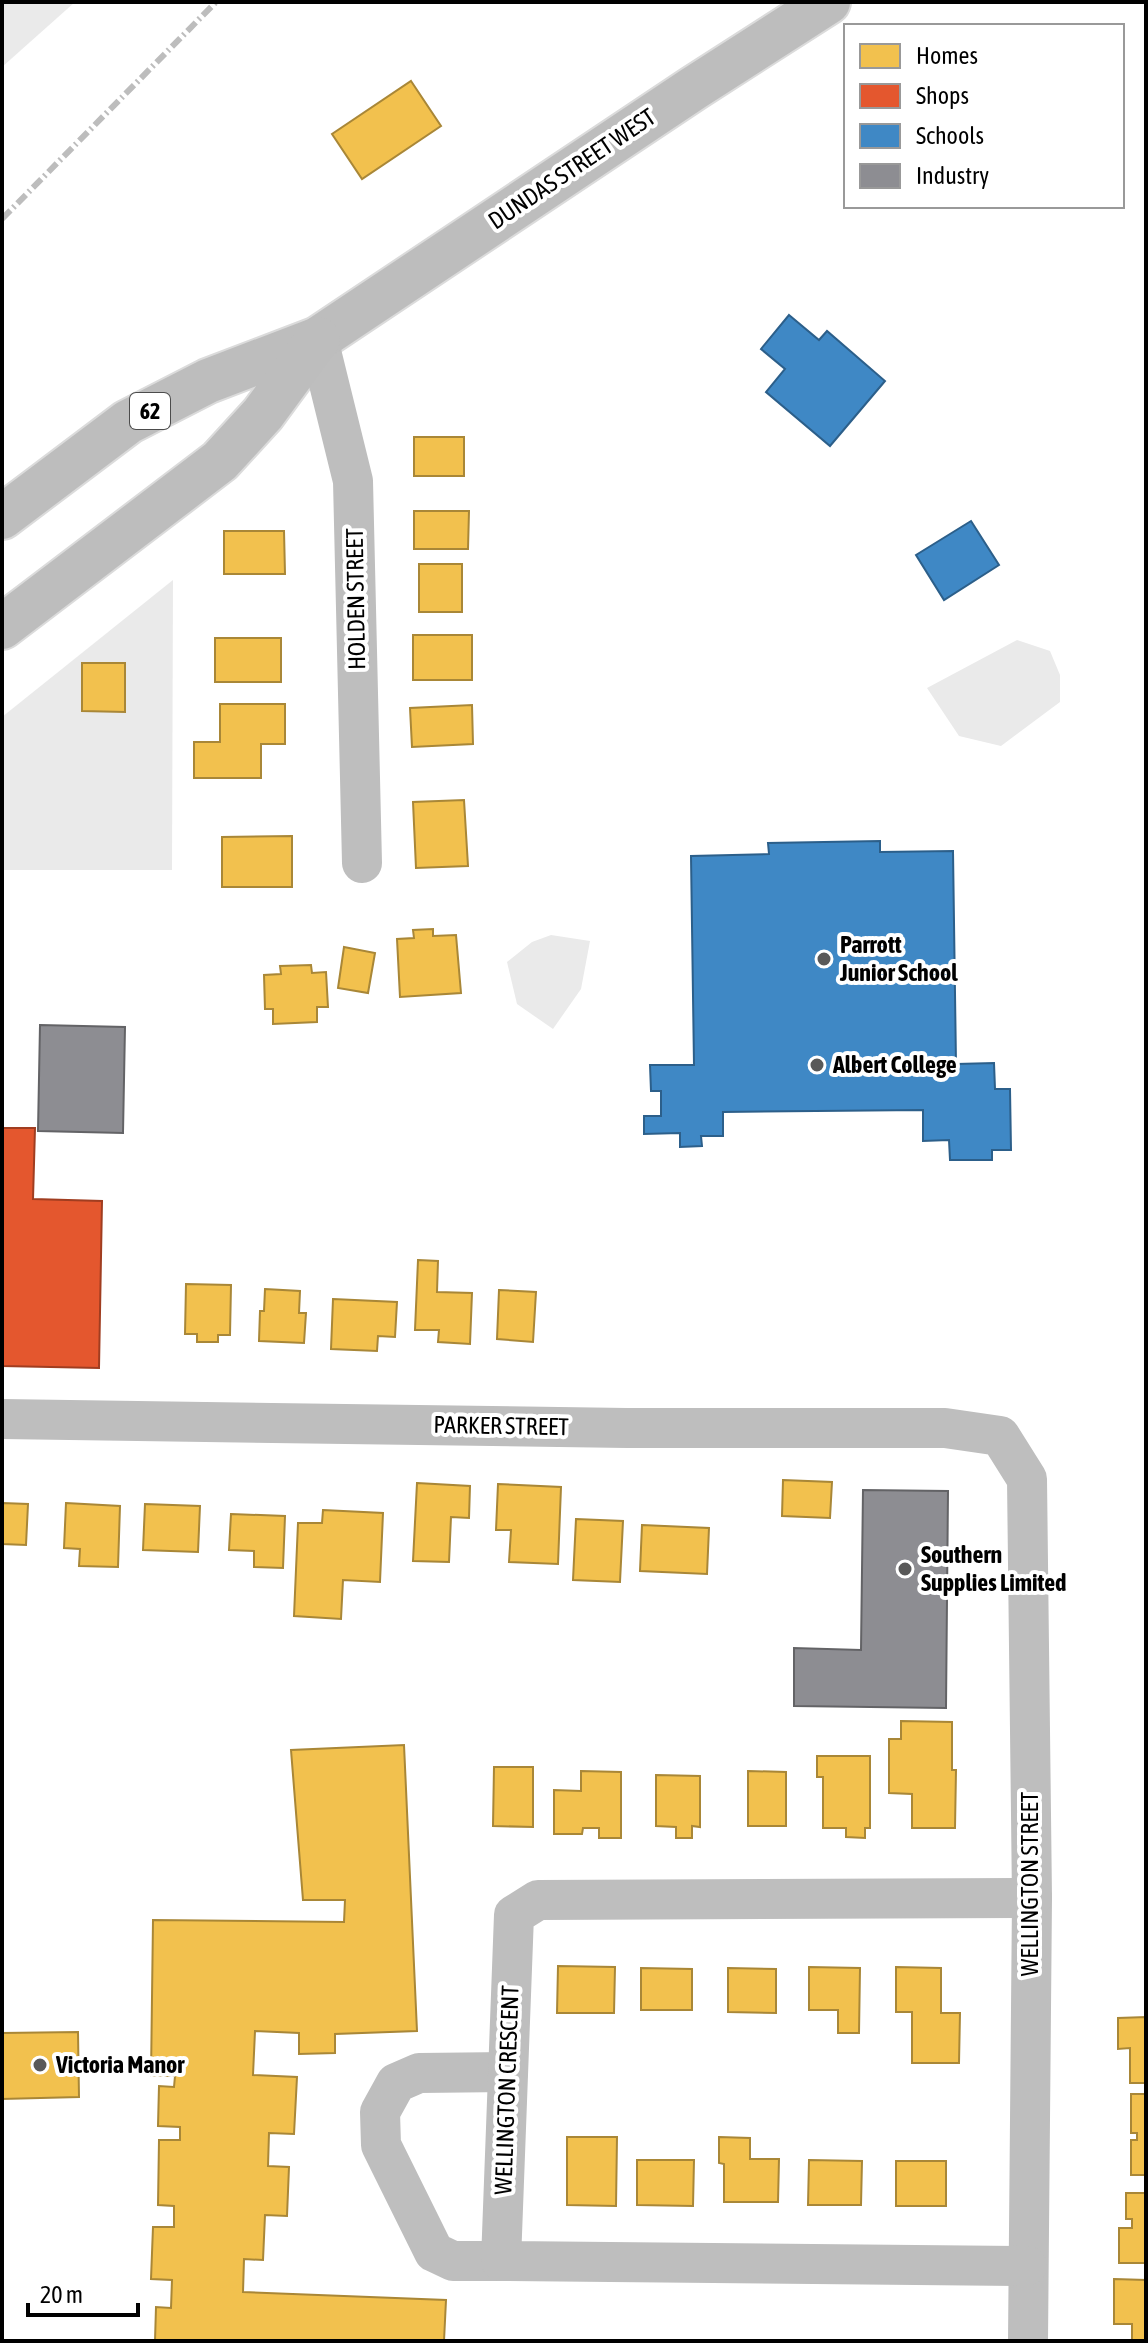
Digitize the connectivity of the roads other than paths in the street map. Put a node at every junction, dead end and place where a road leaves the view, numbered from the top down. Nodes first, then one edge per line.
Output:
1 (828, 2) edge
2 (318, 339) junction
3 (2, 517) edge
4 (2, 627) edge
5 (362, 863) dead end
6 (2, 1419) edge
7 (1000, 1436) joint
8 (1032, 1898) junction
9 (508, 2072) junction
10 (501, 2261) junction
11 (1027, 2266) junction
12 (1028, 2341) edge

1 - 2 main road, DUNDAS STREET WEST
2 - 3 main road, DUNDAS STREET WEST / 62
2 - 4 main road, DUNDAS STREET WEST
2 - 5 street, HOLDEN STREET
6 - 7 street, PARKER STREET
7 - 8 street, WELLINGTON STREET
8 - 9 street, WELLINGTON CRESCENT
8 - 11 street, WELLINGTON STREET
9 - 10 street, WELLINGTON CRESCENT
9 - 10 street
10 - 11 street
11 - 12 street, WELLINGTON STREET

